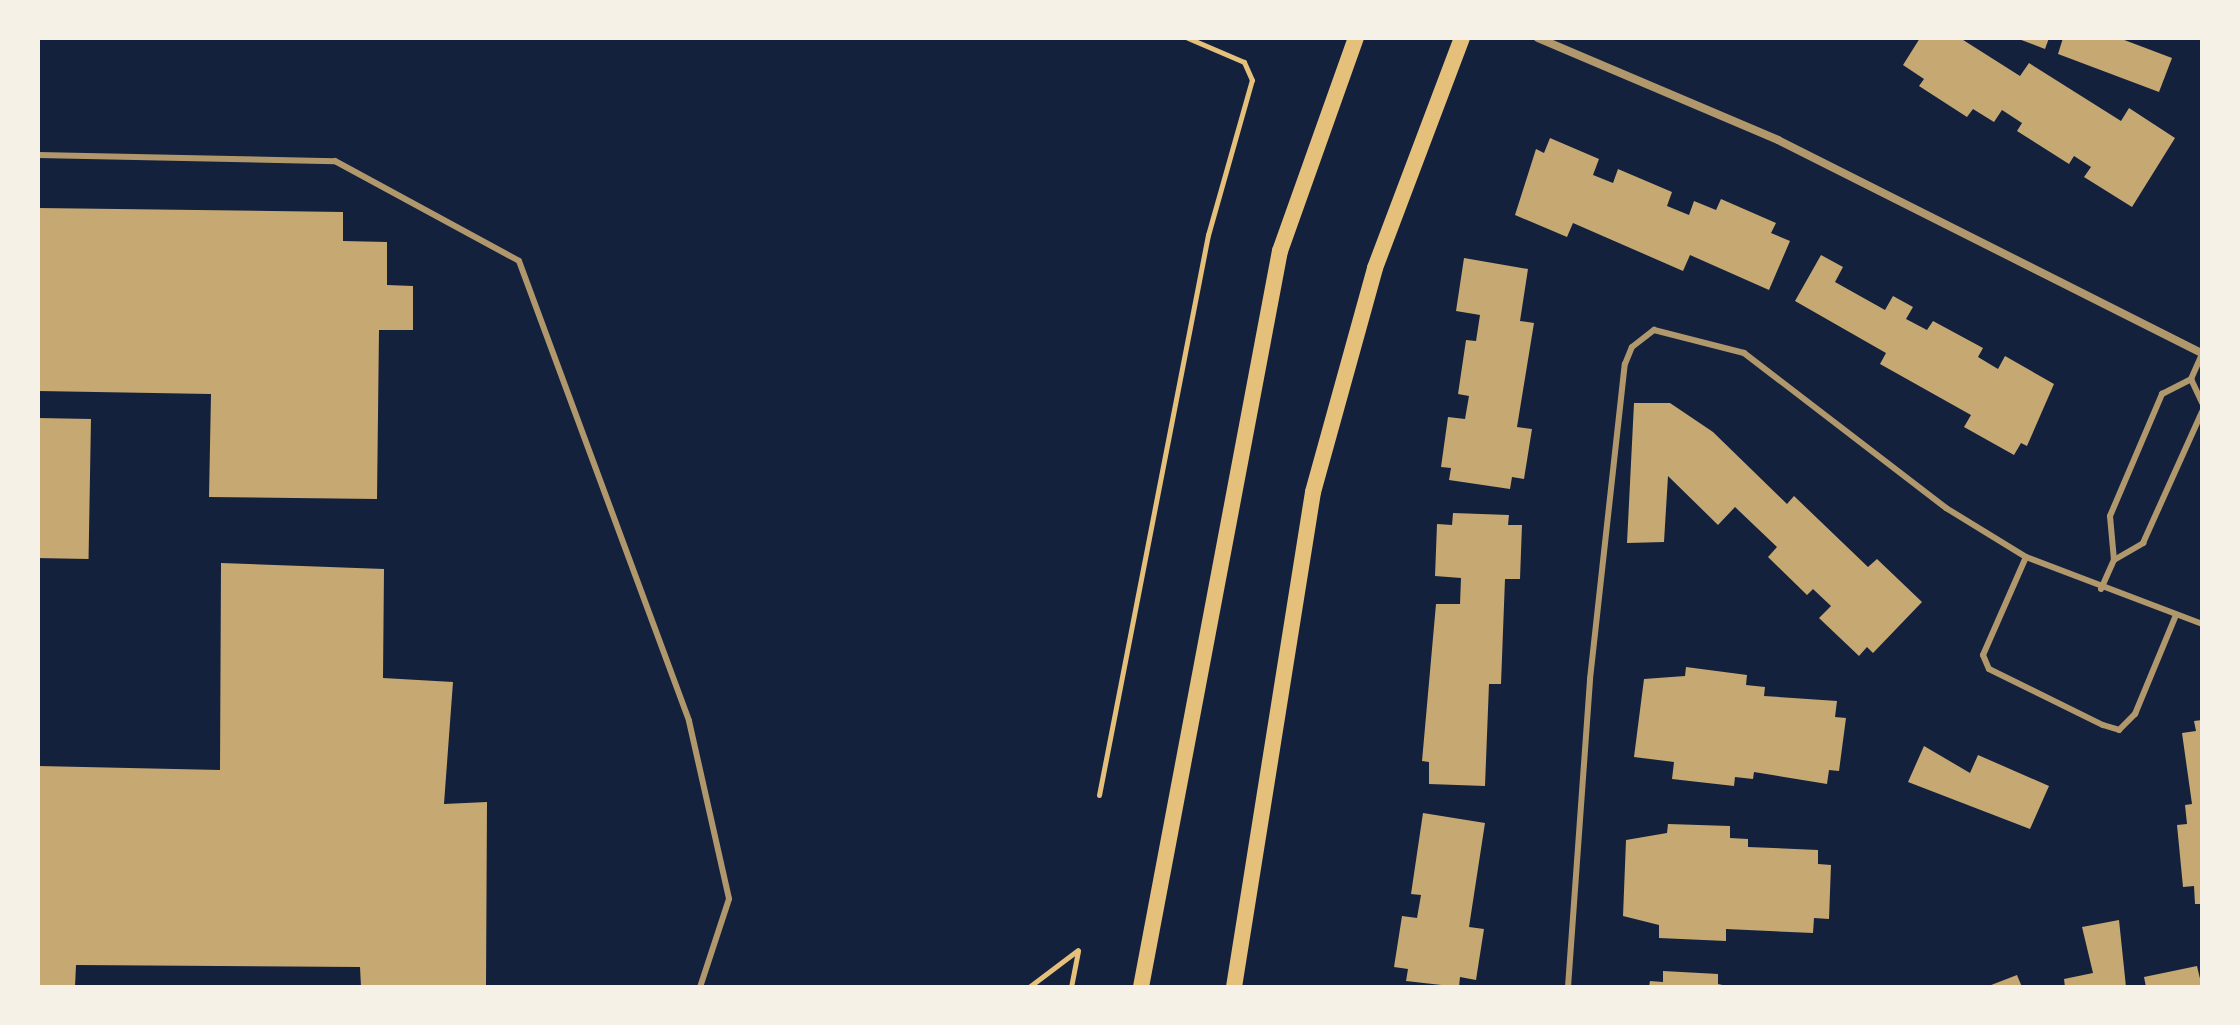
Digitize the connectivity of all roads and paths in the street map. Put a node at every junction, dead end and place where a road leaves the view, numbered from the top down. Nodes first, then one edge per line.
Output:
1 (1188, 38) edge
2 (1356, 38) edge
3 (1462, 38) edge
4 (1538, 38) edge
5 (38, 155) edge
6 (2202, 354) edge
7 (2191, 379) junction
8 (2202, 403) edge
9 (2202, 412) edge
10 (2026, 557) junction
11 (2114, 560) junction
12 (2101, 589) junction
13 (2176, 615) junction
14 (2202, 624) edge
15 (1099, 795) dead end
16 (700, 987) edge
17 (1029, 987) edge
18 (1071, 987) edge
19 (1141, 987) edge
20 (1234, 987) edge
21 (1568, 987) edge

1 - 15 path
2 - 19 main road
3 - 20 main road
4 - 6 street
5 - 16 lane
6 - 7 lane
7 - 8 lane
7 - 11 lane
9 - 11 lane
10 - 12 lane
10 - 13 lane
10 - 21 lane
11 - 12 lane
12 - 13 lane
13 - 14 lane
17 - 18 path

